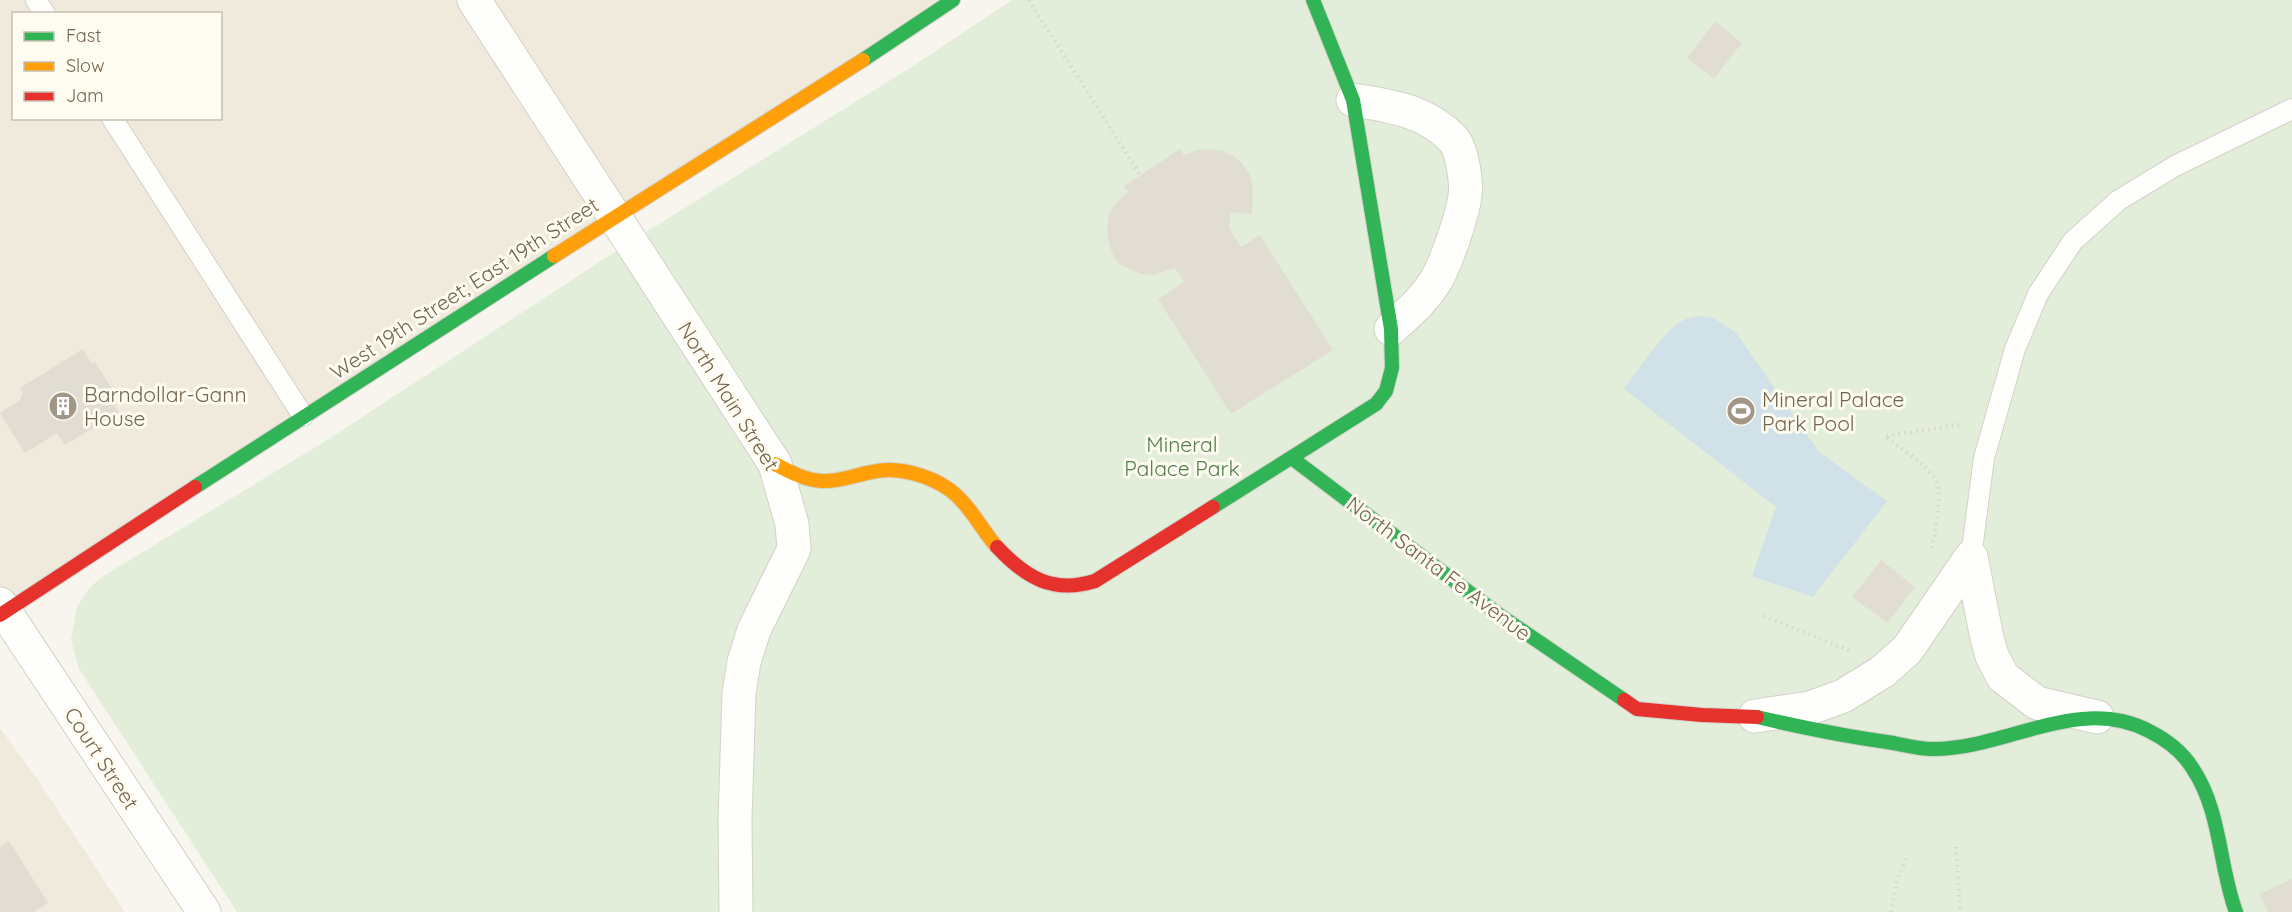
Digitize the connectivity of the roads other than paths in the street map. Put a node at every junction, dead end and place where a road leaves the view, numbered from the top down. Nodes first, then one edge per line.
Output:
1 (474, 0) edge
2 (1313, 0) edge
3 (948, 1) edge
4 (1353, 100) junction
5 (2292, 109) edge
6 (113, 120) edge
7 (614, 218) junction
8 (1391, 328) junction
9 (303, 416) junction
10 (1293, 459) junction
11 (775, 464) junction
12 (1971, 557) junction
13 (2, 610) edge
14 (1754, 716) junction
15 (2099, 717) junction
16 (204, 912) edge
17 (736, 912) edge
18 (2236, 912) edge

1 - 7 street, North Main Street
2 - 4 street
3 - 7 street, West 19th Street; East 19th Street
4 - 8 street
4 - 8 street
5 - 12 lane
6 - 9 lane
7 - 9 street, West 19th Street; East 19th Street
7 - 11 street, North Main Street
8 - 10 street
9 - 13 street, West 19th Street; East 19th Street
10 - 11 street
10 - 14 street, North Santa Fe Avenue
11 - 17 street, North Main Street
12 - 14 street, North Santa Fe Avenue
12 - 15 street, North Santa Fe Avenue
13 - 16 street, Court Street
14 - 15 street, North Santa Fe Avenue
15 - 18 street, North Santa Fe Avenue

